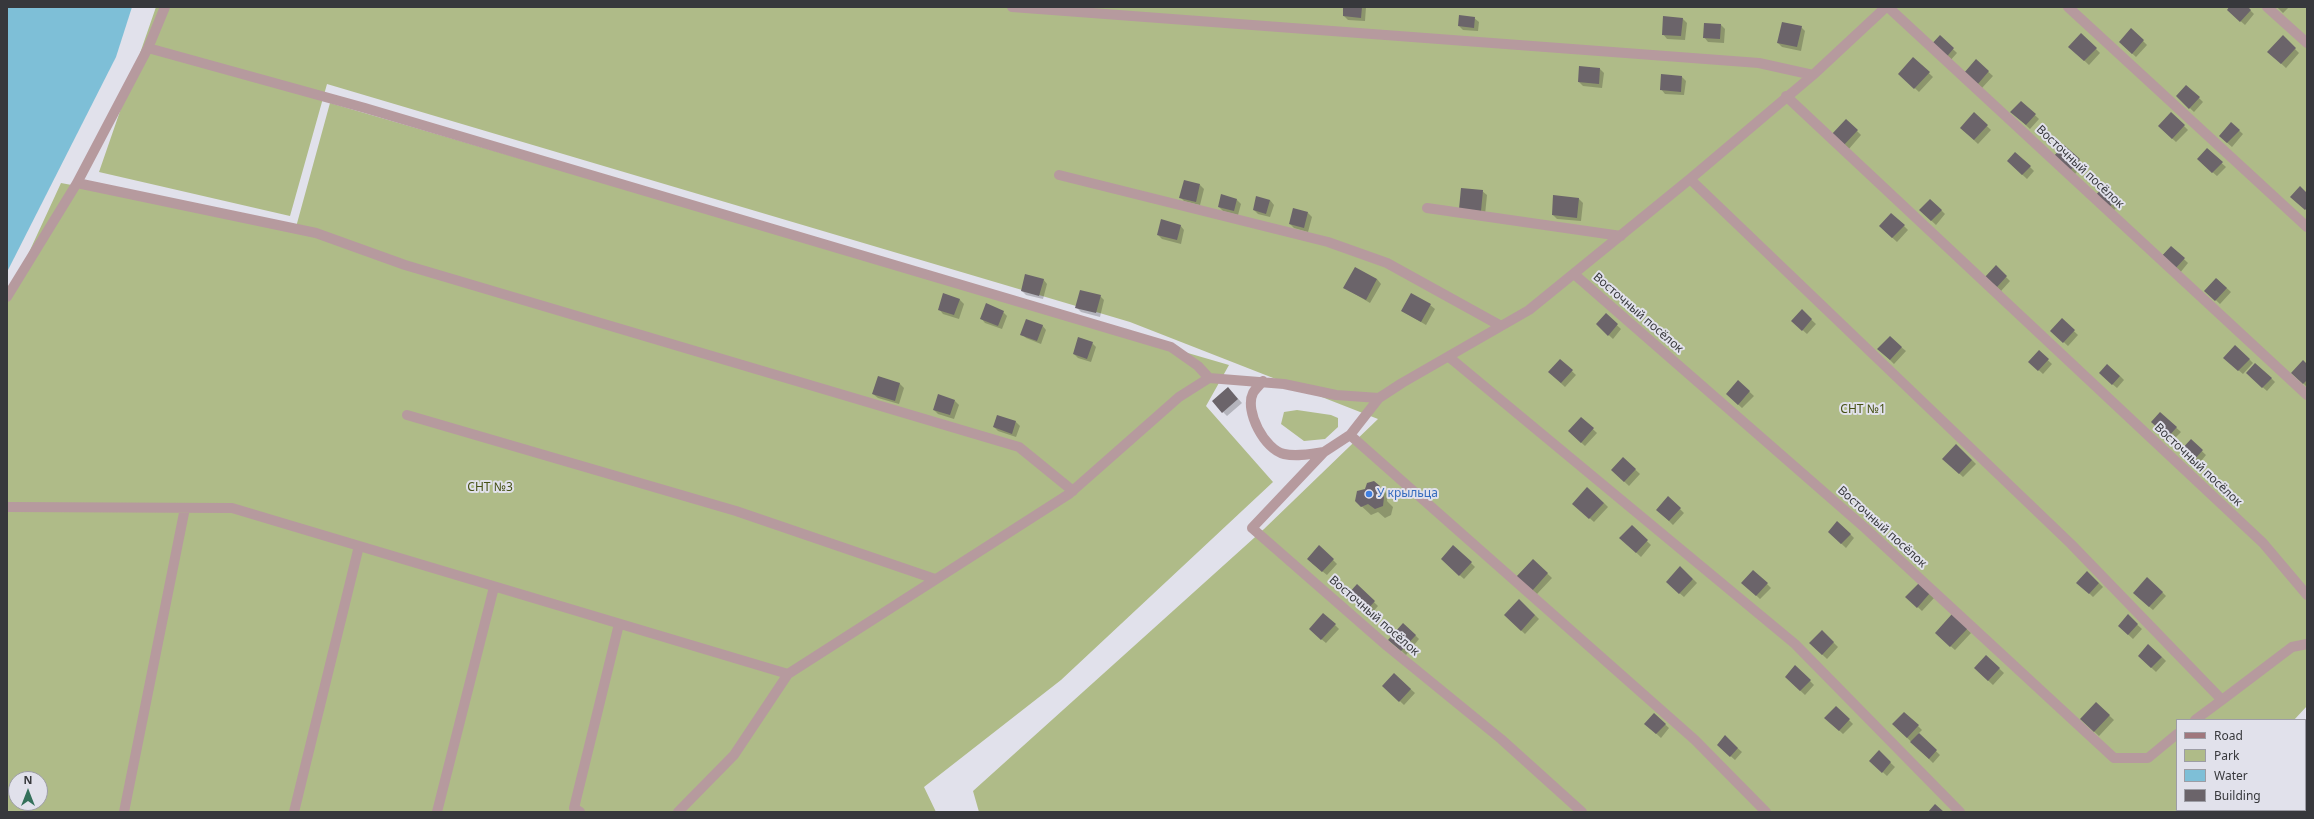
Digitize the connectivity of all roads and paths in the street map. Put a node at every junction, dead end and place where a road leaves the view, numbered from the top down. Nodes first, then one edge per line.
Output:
1 (165, 7) edge
2 (1012, 7) edge
3 (1887, 7) edge
4 (2068, 7) edge
5 (2267, 7) edge
6 (2307, 43) edge
7 (148, 48) junction
8 (1813, 75) junction
9 (1786, 96) junction
10 (1059, 175) dead end
11 (1690, 179) junction
12 (77, 183) junction
13 (1427, 208) dead end
14 (2307, 227) edge
15 (1621, 236) junction
16 (1574, 274) junction
17 (7, 297) edge
18 (1501, 326) junction
19 (1449, 357) junction
20 (1209, 378) junction
21 (1263, 382) junction
22 (2307, 395) edge
23 (1380, 398) junction
24 (407, 415) dead end
25 (1350, 435) junction
26 (1324, 452) junction
27 (1073, 491) junction
28 (7, 507) edge
29 (185, 508) junction
30 (359, 546) junction
31 (935, 579) junction
32 (494, 587) junction
33 (2307, 595) edge
34 (619, 624) junction
35 (2307, 644) edge
36 (788, 674) junction
37 (2222, 700) junction
38 (2196, 719) edge
39 (2176, 735) edge
40 (124, 812) edge
41 (294, 812) edge
42 (437, 812) edge
43 (580, 812) edge
44 (678, 812) edge
45 (1582, 812) edge
46 (1766, 812) edge
47 (1960, 812) edge

1 - 7 street
2 - 8 street
3 - 8 street, Восточный посёлок
3 - 22 street, Восточный посёлок
4 - 14 street
5 - 6 street
7 - 12 street
7 - 20 street
8 - 9 street, Восточный посёлок
9 - 11 street, Восточный посёлок
9 - 33 street, Восточный посёлок
10 - 18 street
11 - 15 street, Восточный посёлок
11 - 37 street
12 - 17 street
12 - 27 street
13 - 15 street
15 - 16 street, Восточный посёлок
16 - 18 street, Восточный посёлок
16 - 39 street, Восточный посёлок
18 - 19 street, Восточный посёлок
19 - 23 street, Восточный посёлок
19 - 47 street
20 - 21 street
20 - 27 street
21 - 23 street
21 - 26 street
23 - 25 street, Восточный посёлок
24 - 31 street
25 - 26 street, Восточный посёлок
25 - 46 street
26 - 45 street, Восточный посёлок
27 - 31 street
28 - 29 street
29 - 30 street
29 - 40 street
30 - 32 street
30 - 41 street
31 - 36 street
32 - 34 street
32 - 42 street
34 - 36 street
34 - 43 street
35 - 37 street
36 - 44 street
37 - 38 street

